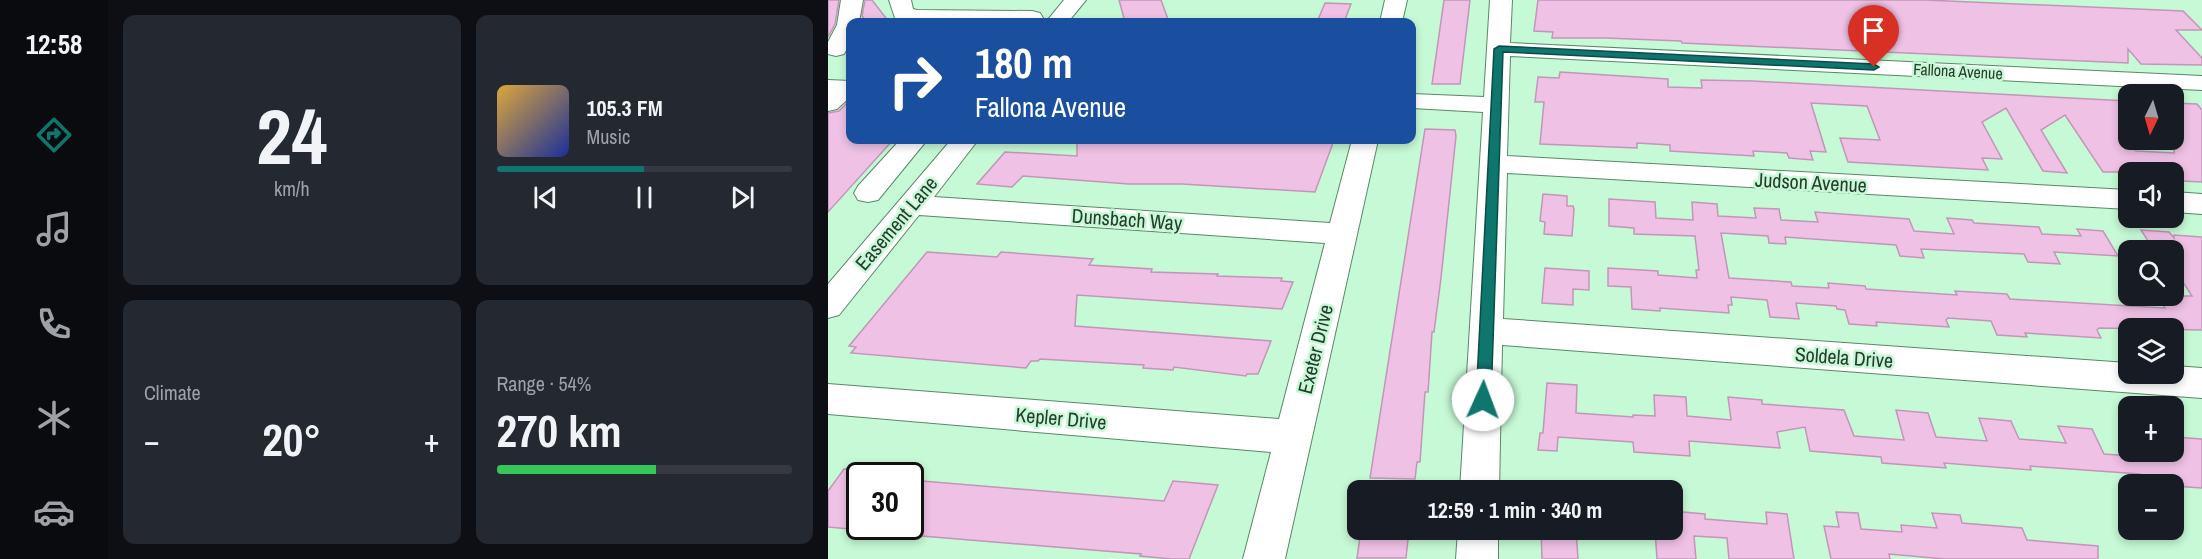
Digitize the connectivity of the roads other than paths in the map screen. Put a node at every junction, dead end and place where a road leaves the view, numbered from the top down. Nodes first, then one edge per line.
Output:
1 (852, 0) edge
2 (900, 0) edge
3 (985, 0) edge
4 (1076, 0) edge
5 (1396, 0) edge
6 (1501, 0) edge
7 (849, 18) edge
8 (949, 18) edge
9 (966, 18) edge
10 (1060, 18) edge
11 (1392, 18) edge
12 (846, 33) edge
13 (1499, 49) junction
14 (841, 54) edge
15 (2202, 83) edge
16 (828, 87) edge
17 (1416, 101) edge
18 (828, 104) edge
19 (1496, 105) junction
20 (911, 144) edge
21 (962, 144) edge
22 (1364, 144) edge
23 (1494, 164) junction
24 (868, 194) dead end
25 (2118, 199) edge
26 (2184, 203) edge
27 (2202, 204) edge
28 (911, 205) junction
29 (1343, 234) junction
30 (828, 306) edge
31 (1486, 332) junction
32 (2202, 383) edge
33 (828, 399) edge
34 (1293, 437) junction
35 (1479, 480) edge
36 (1478, 540) edge
37 (1264, 559) edge
38 (1477, 559) edge

1 - 7 street
2 - 8 street
3 - 9 street
4 - 10 street
5 - 11 street
6 - 13 street
12 - 14 street
13 - 15 street, Fallona Avenue
13 - 19 street
14 - 16 street
16 - 18 street
17 - 19 street
19 - 23 street
20 - 24 street
21 - 28 street, Easement Lane
22 - 29 street, Exeter Drive
23 - 25 street, Judson Avenue
23 - 31 street
26 - 27 street
28 - 29 street, Dunsbach Way
28 - 30 street, Easement Lane
29 - 34 street, Exeter Drive
31 - 32 street, Soldela Drive
31 - 35 street
33 - 34 street, Kepler Drive
34 - 37 street, Exeter Drive
36 - 38 street

